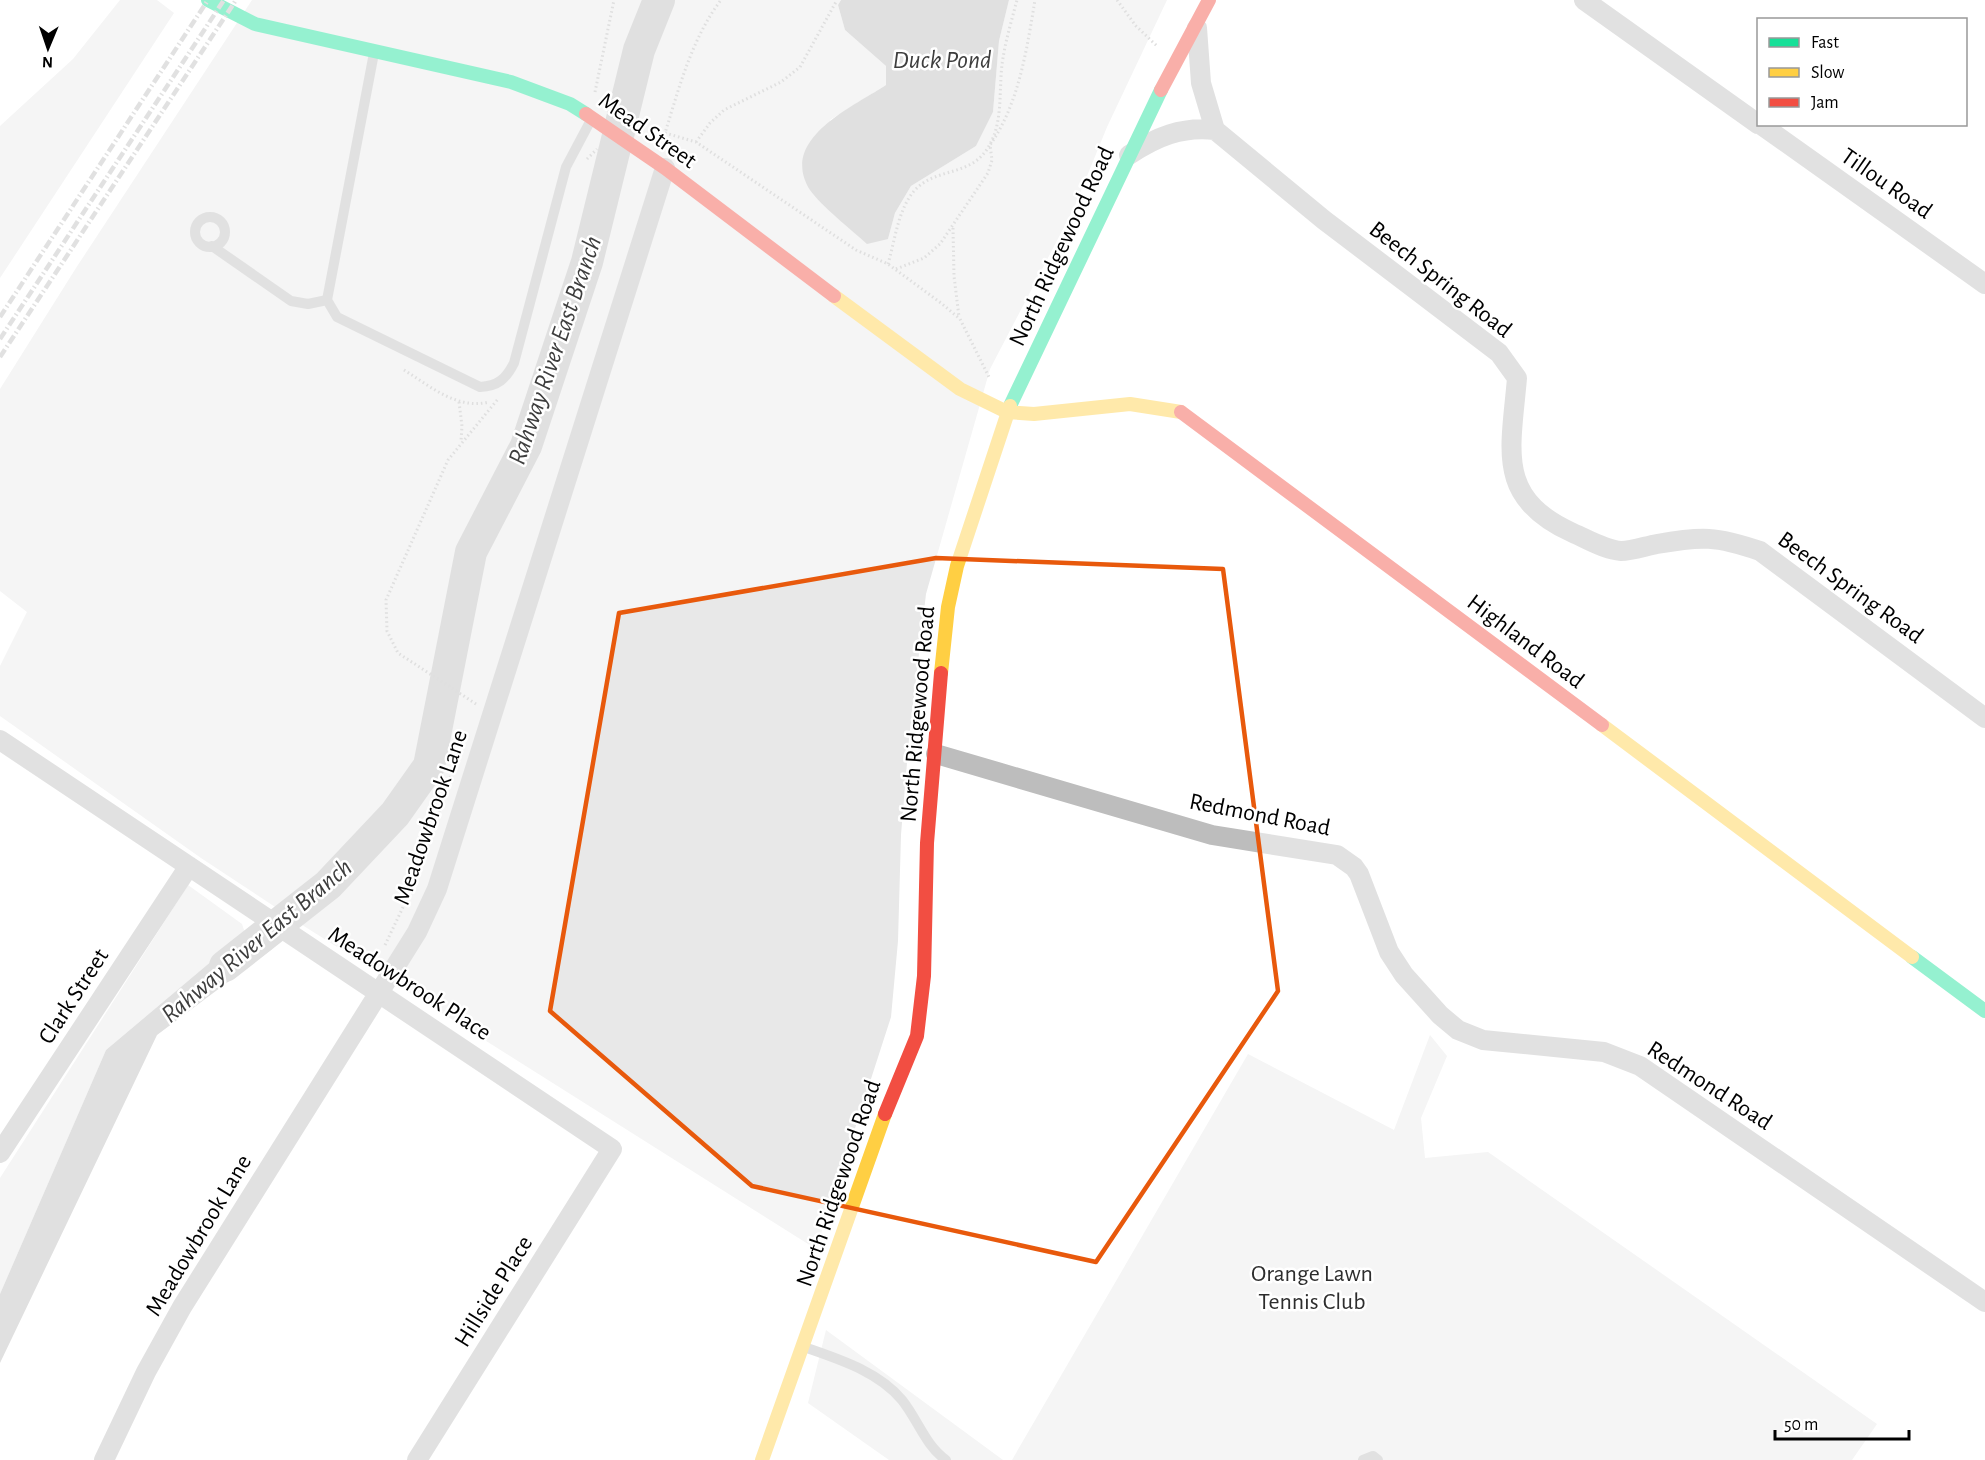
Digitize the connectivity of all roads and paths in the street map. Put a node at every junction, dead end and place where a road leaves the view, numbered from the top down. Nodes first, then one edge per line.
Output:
1 (208, 0) edge
2 (614, 0) edge
3 (721, 0) edge
4 (837, 0) edge
5 (1017, 0) edge
6 (1035, 0) edge
7 (1116, 0) edge
8 (1209, 0) edge
9 (1584, 0) edge
10 (1198, 19) junction
11 (1157, 46) dead end
12 (374, 53) junction
13 (593, 98) dead end
14 (592, 117) junction
15 (1757, 123) edge
16 (1762, 126) edge
17 (1215, 130) junction
18 (665, 133) junction
19 (696, 142) junction
20 (655, 144) dead end
21 (602, 145) dead end
22 (990, 145) junction
23 (1129, 155) junction
24 (581, 166) dead end
25 (665, 168) junction
26 (952, 228) junction
27 (212, 246) dead end
28 (888, 264) junction
29 (895, 269) junction
30 (1985, 284) edge
31 (327, 300) junction
32 (960, 319) junction
33 (404, 370) dead end
34 (993, 385) dead end
35 (505, 393) dead end
36 (496, 400) junction
37 (459, 402) junction
38 (1007, 412) junction
39 (461, 443) junction
40 (472, 713) dead end
41 (1985, 718) edge
42 (465, 732) dead end
43 (0, 740) edge
44 (936, 754) junction
45 (189, 866) junction
46 (383, 950) dead end
47 (378, 992) junction
48 (1985, 1011) edge
49 (612, 1149) joint
50 (0, 1153) edge
51 (1985, 1302) edge
52 (804, 1347) junction
53 (104, 1460) edge
54 (417, 1460) edge
55 (762, 1460) edge
56 (946, 1460) edge
57 (1363, 1460) edge
58 (1378, 1460) edge

1 - 12 street, Mead Street
2 - 13 path
3 - 18 path
4 - 19 path
5 - 22 path
6 - 22 path
7 - 11 path
8 - 10 street, North Ridgewood Road
9 - 15 street, Tillou Road
10 - 17 street
10 - 23 street, North Ridgewood Road
12 - 14 street, Mead Street
12 - 31 lane
14 - 25 street, Mead Street
14 - 31 lane
16 - 30 street, Tillou Road
17 - 23 street
17 - 41 street, Beech Spring Road
18 - 19 path
18 - 20 path
19 - 28 path
21 - 24 path
22 - 26 path
22 - 28 path
23 - 38 street, North Ridgewood Road
25 - 38 street, Mead Street
25 - 47 street, Meadowbrook Lane
26 - 29 path
26 - 32 path
27 - 31 lane
28 - 29 path
29 - 32 path
32 - 34 path
33 - 37 path
35 - 36 path
36 - 37 path
36 - 39 path
37 - 39 path
38 - 44 street, North Ridgewood Road
38 - 48 street, Highland Road
39 - 40 path
42 - 46 path
43 - 45 street, Meadowbrook Place
44 - 51 street, Redmond Road
44 - 52 street, North Ridgewood Road
45 - 47 street, Meadowbrook Place
45 - 50 street, Clark Street
47 - 49 street, Meadowbrook Place
47 - 53 street, Meadowbrook Lane
49 - 54 street, Hillside Place
52 - 55 street, North Ridgewood Road
52 - 56 lane
57 - 58 lane

